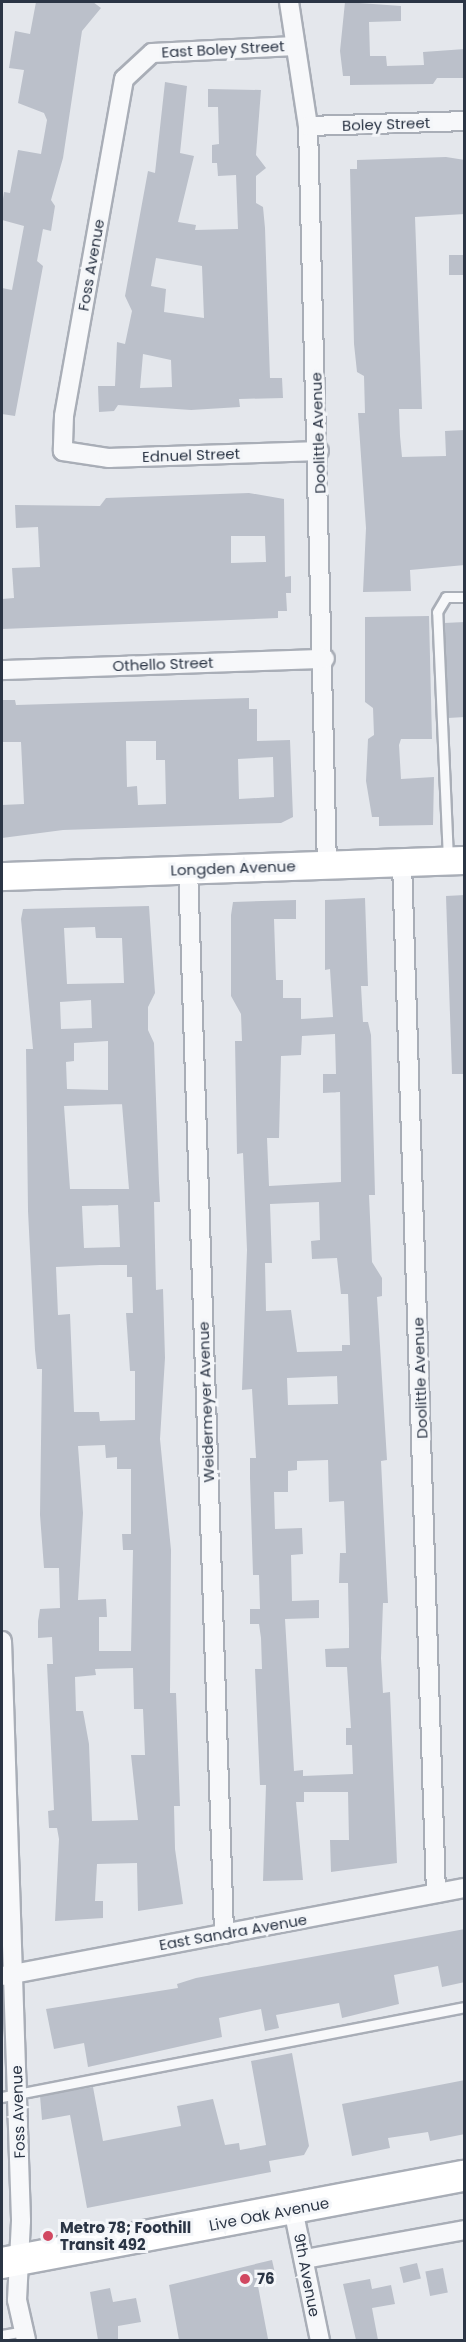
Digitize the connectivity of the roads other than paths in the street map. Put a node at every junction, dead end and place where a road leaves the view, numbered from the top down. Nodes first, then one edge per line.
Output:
1 (289, 2) edge
2 (295, 46) junction
3 (124, 79) joint
4 (465, 121) edge
5 (308, 126) junction
6 (319, 451) junction
7 (63, 452) joint
8 (465, 597) edge
9 (325, 659) junction
10 (2, 670) edge
11 (456, 860) edge
12 (402, 863) junction
13 (327, 865) junction
14 (188, 869) junction
15 (2, 876) edge
16 (2, 1641) edge
17 (465, 1888) edge
18 (436, 1893) junction
19 (224, 1934) junction
20 (7, 1975) edge
21 (465, 2007) edge
22 (9, 2095) edge
23 (465, 2176) edge
24 (293, 2209) junction
25 (465, 2230) edge
26 (305, 2259) junction
27 (10, 2261) edge
28 (2, 2335) edge
29 (25, 2336) edge
30 (320, 2340) edge

1 - 2 street, Doolittle Avenue
2 - 3 street, East Boley Street
2 - 5 street, Doolittle Avenue
3 - 7 street, Foss Avenue
4 - 5 street, Boley Street
5 - 6 street, Doolittle Avenue
6 - 7 street, Ednuel Street
6 - 9 street, Doolittle Avenue
8 - 11 lane
9 - 10 street, Othello Street
9 - 13 street, Doolittle Avenue
11 - 12 street, Longden Avenue
12 - 13 street, Longden Avenue
12 - 18 street, Doolittle Avenue
13 - 14 street, Longden Avenue
14 - 15 street, Longden Avenue
14 - 19 street, Weidermeyer Avenue
16 - 20 street, Foss Avenue
17 - 18 street, East Sandra Avenue
18 - 19 street, East Sandra Avenue
19 - 20 street, East Sandra Avenue
20 - 22 street, Foss Avenue
21 - 22 lane
22 - 27 street, Foss Avenue
23 - 24 main road, Live Oak Avenue
24 - 26 street, 9th Avenue
24 - 27 main road, Live Oak Avenue
25 - 26 street
26 - 30 street, 9th Avenue
27 - 29 street, Foss Avenue
28 - 29 lane

